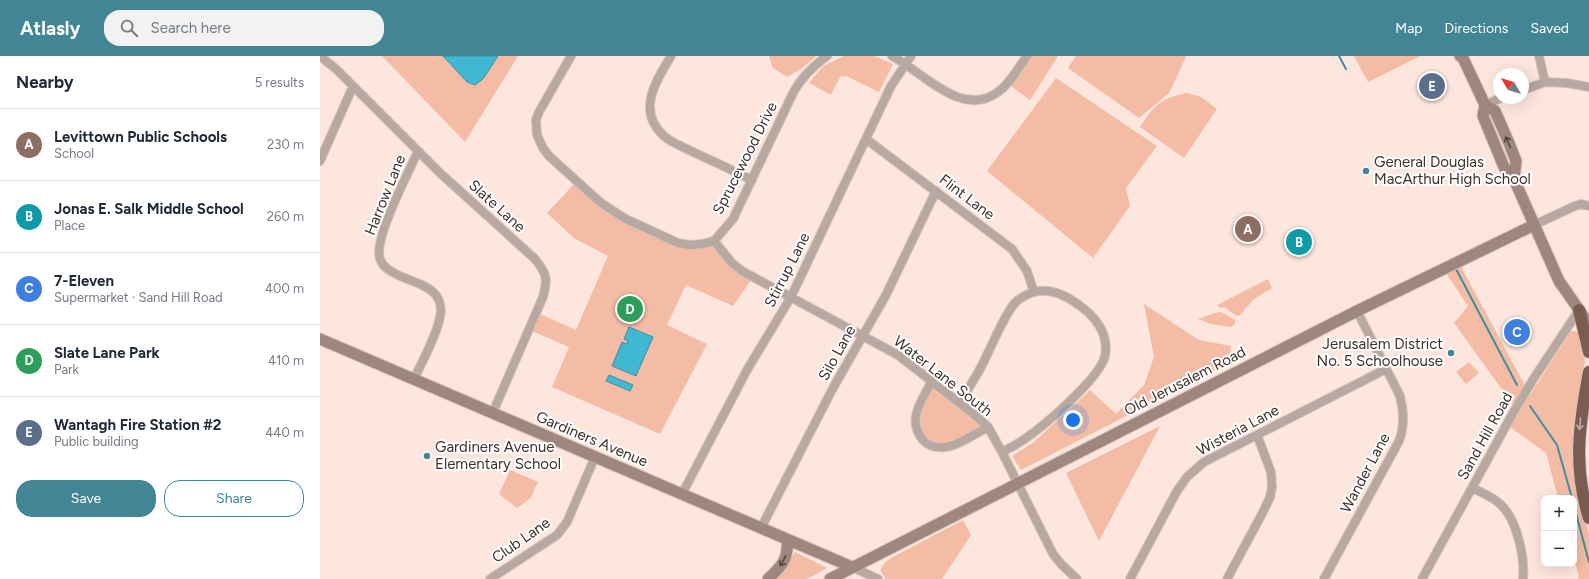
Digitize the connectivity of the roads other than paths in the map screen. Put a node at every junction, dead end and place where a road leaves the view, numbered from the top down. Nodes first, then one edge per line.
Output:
1 (320, 56) edge
2 (571, 56) edge
3 (671, 56) edge
4 (827, 56) edge
5 (892, 56) edge
6 (911, 56) edge
7 (1027, 56) edge
8 (1539, 56) edge
9 (1462, 57) edge
10 (905, 63) junction
11 (1545, 82) junction
12 (353, 86) junction
13 (1589, 87) edge
14 (1529, 88) edge
15 (1493, 102) edge
16 (1485, 105) junction
17 (866, 139) junction
18 (418, 151) junction
19 (320, 162) edge
20 (752, 180) junction
21 (936, 191) junction
22 (1589, 206) edge
23 (1534, 225) junction
24 (714, 241) junction
25 (1034, 292) junction
26 (791, 297) junction
27 (1579, 310) junction
28 (1358, 311) junction
29 (1589, 324) edge
30 (863, 336) junction
31 (320, 339) edge
32 (1589, 352) edge
33 (1386, 368) junction
34 (1589, 372) edge
35 (414, 379) junction
36 (932, 381) junction
37 (960, 402) junction
38 (493, 412) junction
39 (988, 427) junction
40 (1257, 435) junction
41 (1002, 452) junction
42 (595, 457) junction
43 (1017, 483) junction
44 (1472, 488) junction
45 (682, 494) junction
46 (1589, 518) edge
47 (761, 528) junction
48 (787, 539) junction
49 (852, 568) junction
50 (490, 579) edge
51 (768, 579) edge
52 (830, 579) edge
53 (878, 579) edge
54 (1077, 579) edge
55 (1130, 579) edge
56 (1227, 579) edge
57 (1324, 579) edge
58 (1422, 579) edge
59 (1523, 579) edge

1 - 12 street, Slate Lane
2 - 24 street
3 - 20 street
4 - 20 street, Sprucewood Drive
5 - 10 street
6 - 10 street, Stirrup Lane
7 - 10 street
8 - 11 street
9 - 16 main road
10 - 17 street, Stirrup Lane
11 - 13 street
11 - 14 street
12 - 18 street, Slate Lane
12 - 19 street
15 - 16 street
16 - 23 main road
17 - 21 street, Flint Lane
17 - 26 street, Stirrup Lane
18 - 35 street, Harrow Lane
18 - 38 street, Slate Lane
20 - 24 street, Sprucewood Drive
21 - 25 street, Flint Lane
21 - 30 street, Silo Lane
22 - 23 street
23 - 27 main road
23 - 28 main road, Old Jerusalem Road
24 - 26 street, Water Lane South
25 - 37 street
25 - 41 street
26 - 30 street, Water Lane South
26 - 45 street, Stirrup Lane
27 - 29 main road
27 - 32 highway
27 - 44 street, Sand Hill Road
28 - 33 street, Wander Lane
28 - 43 main road, Old Jerusalem Road
30 - 36 street, Water Lane South
30 - 47 street, Silo Lane
31 - 35 main road, Gardiners Avenue
33 - 40 street, Wisteria Lane
33 - 57 street, Wander Lane
34 -> 46 highway
35 - 38 main road, Gardiners Avenue
36 - 37 street, Water Lane South
36 - 39 street
37 - 39 street, Water Lane South
38 - 42 main road, Gardiners Avenue
39 - 41 street, Water Lane South
40 - 55 street, Wisteria Lane
40 - 56 street
41 - 43 street, Water Lane South
42 - 45 main road, Gardiners Avenue
42 - 50 street, Club Lane
43 - 49 main road, Old Jerusalem Road
43 - 54 street, Water Lane South
44 - 58 street, Sand Hill Road
44 - 59 street
45 - 47 main road, Gardiners Avenue
47 - 48 main road, Gardiners Avenue
48 - 49 main road, Gardiners Avenue
48 -> 51 main road
49 - 52 main road, Old Jerusalem Road
49 - 53 street

